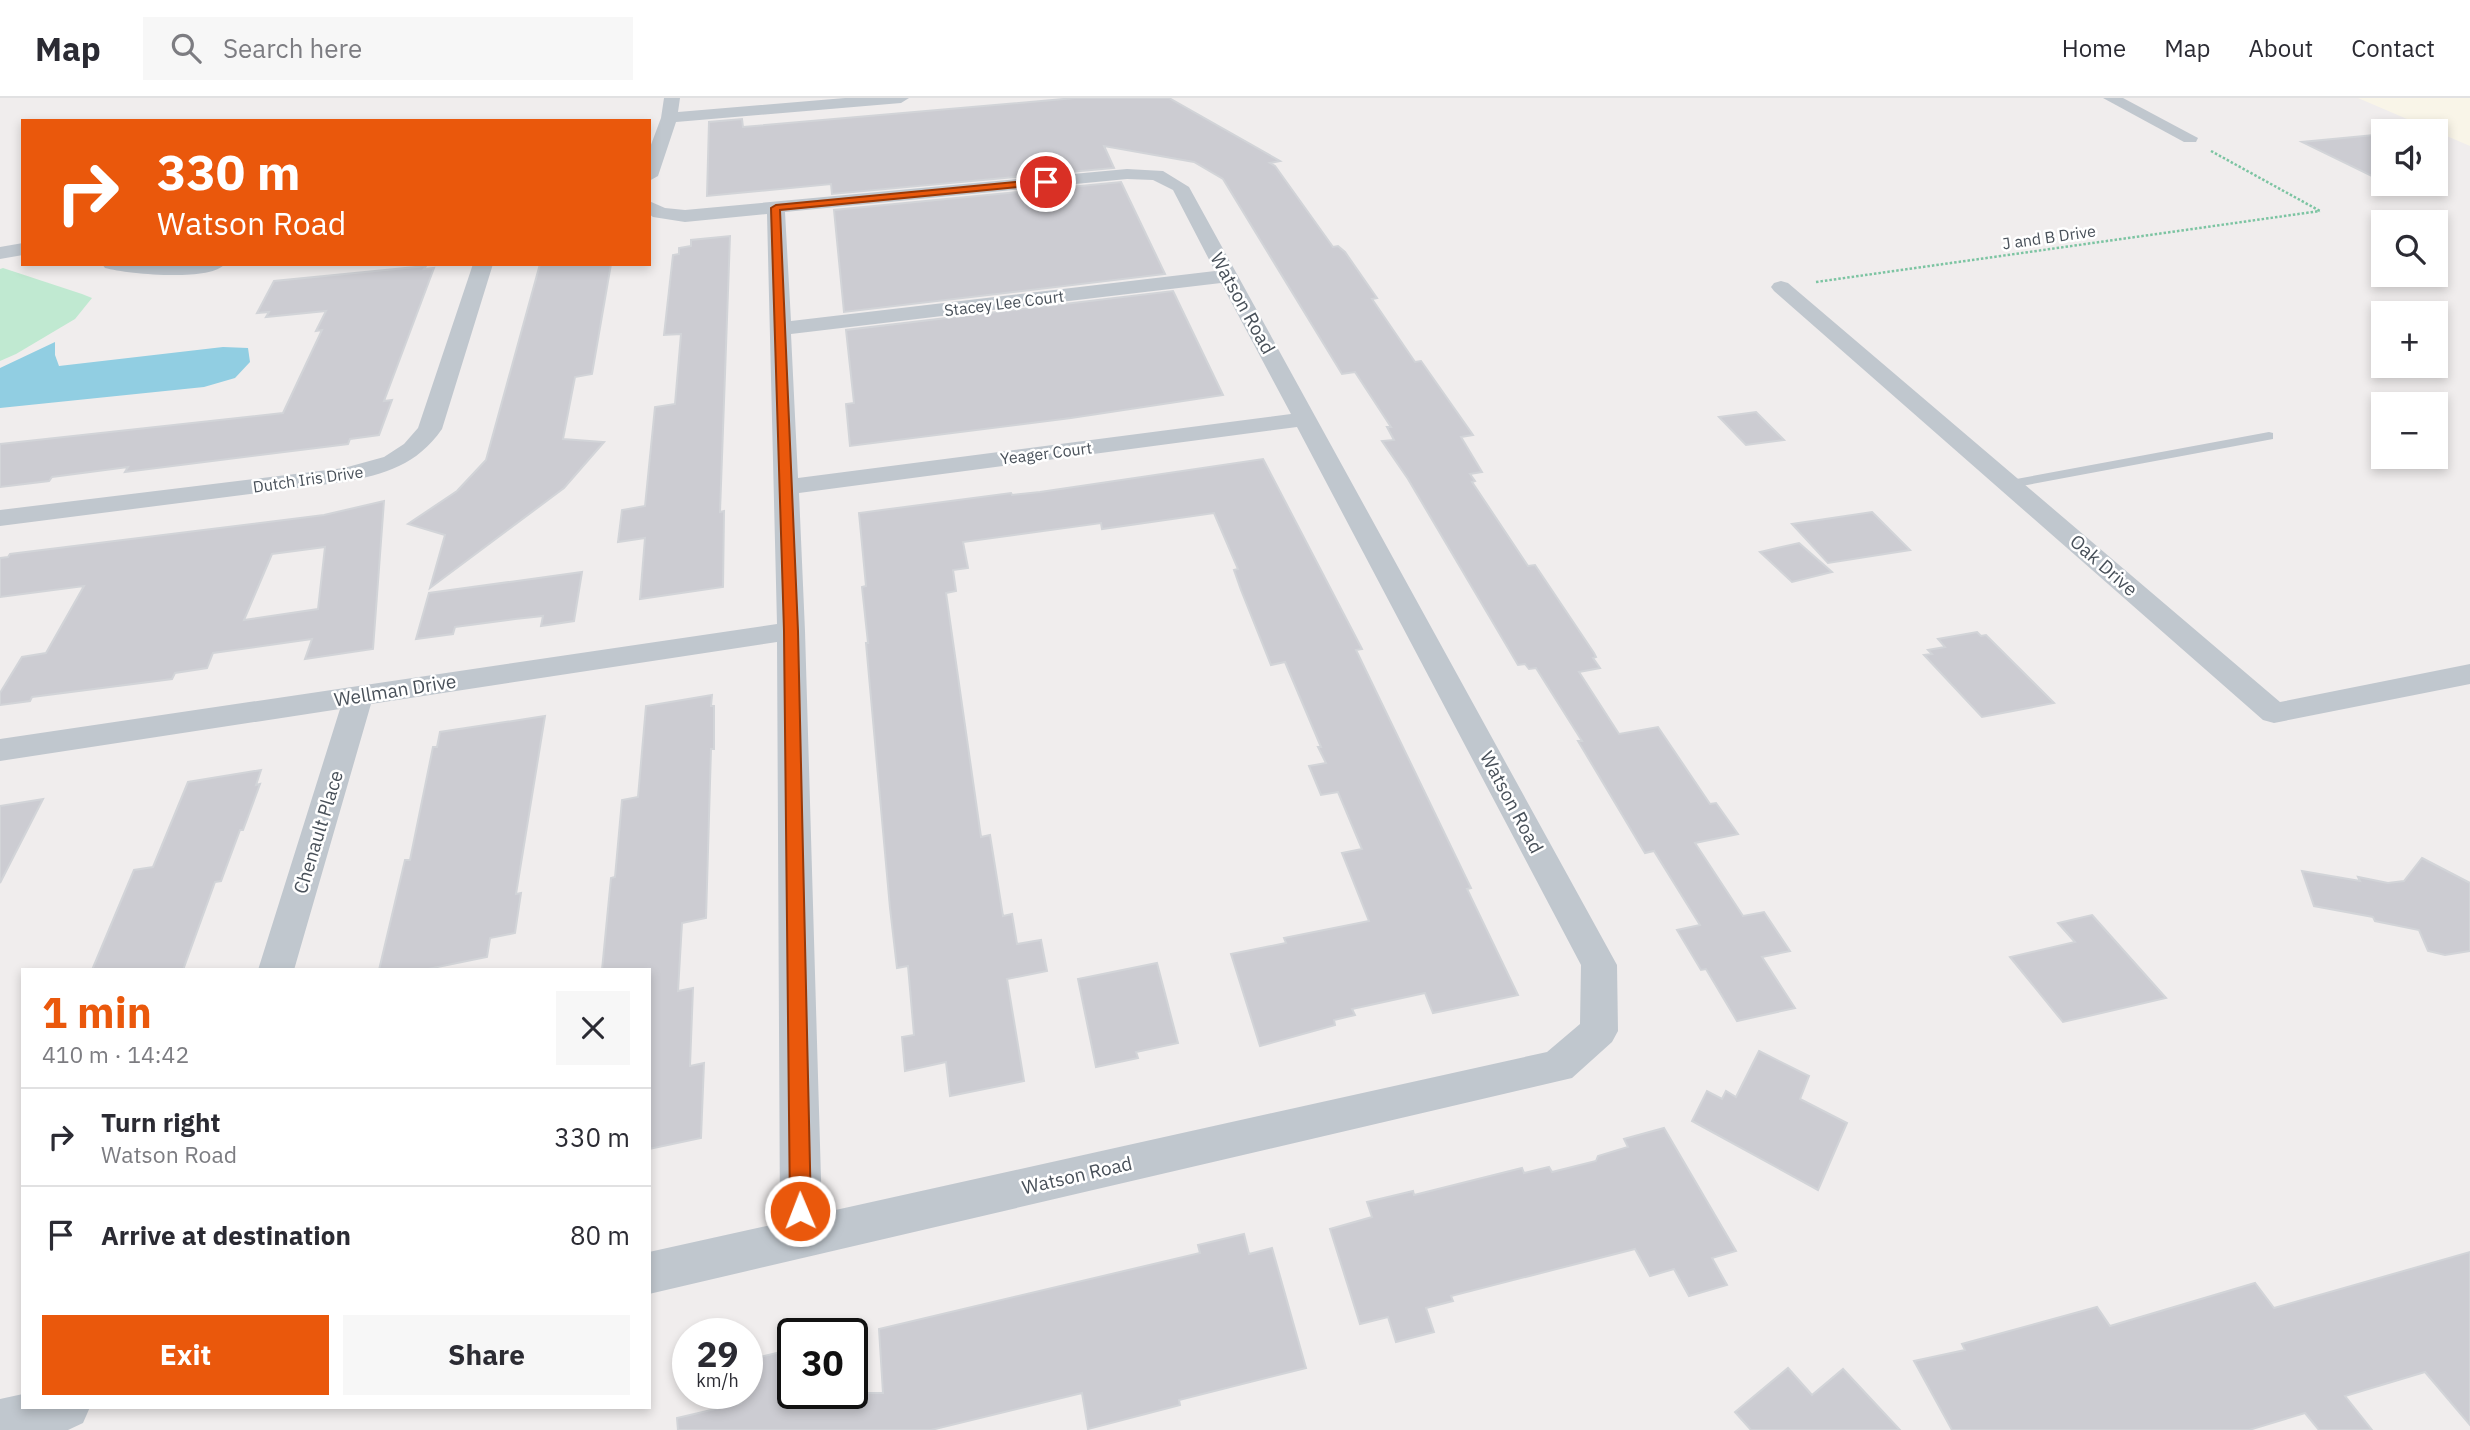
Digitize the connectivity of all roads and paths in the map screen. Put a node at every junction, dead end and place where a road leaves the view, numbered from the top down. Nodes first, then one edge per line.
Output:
1 (672, 98) edge
2 (901, 98) edge
3 (2111, 98) edge
4 (669, 118) junction
5 (2190, 138) joint
6 (651, 170) edge
7 (651, 207) edge
8 (776, 208) junction
9 (685, 216) junction
10 (651, 220) edge
11 (21, 249) edge
12 (0, 253) edge
13 (117, 266) edge
14 (196, 266) edge
15 (482, 266) edge
16 (1228, 276) junction
17 (1781, 287) joint
18 (779, 329) junction
19 (1306, 419) junction
20 (2269, 436) dead end
21 (2011, 484) junction
22 (786, 487) junction
23 (0, 518) edge
24 (791, 631) junction
25 (2470, 674) edge
26 (359, 695) junction
27 (0, 750) edge
28 (277, 968) edge
29 (801, 1238) junction
30 (651, 1273) edge
31 (58, 1409) edge
32 (0, 1422) edge

1 - 4 street
2 - 4 street
3 - 5 street
4 - 6 street
5 - 17 path, J and B Drive
7 - 9 street, Watson Road
8 - 9 street, Watson Road
8 - 16 street, Watson Road
8 - 18 street
9 - 10 street
11 - 12 street
13 - 14 street
15 - 23 street, Dutch Iris Drive
16 - 18 street, Stacey Lee Court
16 - 19 street, Watson Road
17 - 21 street, Oak Drive
18 - 22 street
19 - 22 street, Yeager Court
19 - 29 street, Watson Road
20 - 21 lane
21 - 25 street, Oak Drive
22 - 24 street
24 - 26 street, Wellman Drive
24 - 29 street
26 - 27 street, Wellman Drive
26 - 28 street, Chenault Place
29 - 30 street, Watson Road
31 - 32 street

